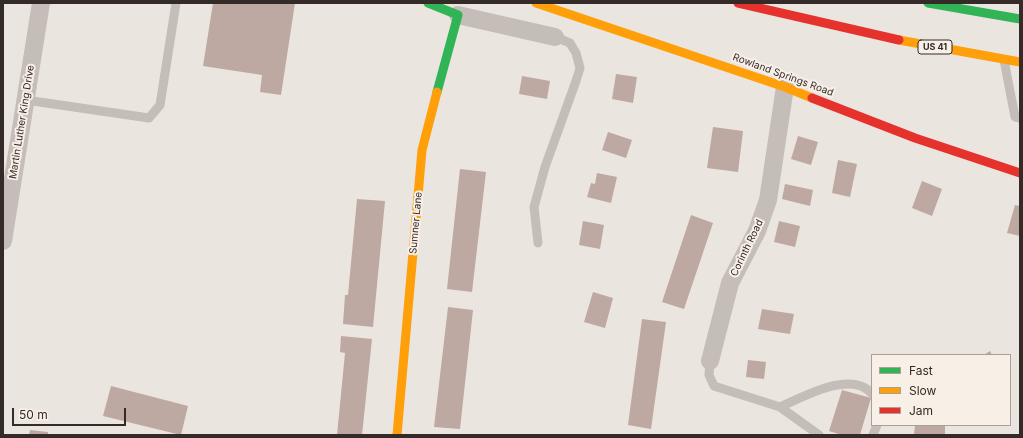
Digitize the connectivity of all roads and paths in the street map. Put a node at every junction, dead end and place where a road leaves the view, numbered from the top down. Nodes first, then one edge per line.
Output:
1 (41, 3) edge
2 (176, 3) edge
3 (428, 3) edge
4 (536, 3) edge
5 (738, 3) edge
6 (928, 3) edge
7 (989, 3) edge
8 (985, 13) junction
9 (458, 15) junction
10 (1020, 19) edge
11 (555, 37) joint
12 (1003, 59) junction
13 (1020, 62) edge
14 (785, 87) junction
15 (26, 100) junction
16 (1020, 118) edge
17 (1020, 173) edge
18 (3, 241) edge
19 (538, 242) dead end
20 (710, 361) joint
21 (871, 393) edge
22 (780, 407) junction
23 (878, 426) edge
24 (397, 435) edge
25 (819, 435) edge
26 (873, 435) edge

1 - 15 street, Martin Luther King Drive
2 - 15 lane
3 - 9 street
4 - 14 street, Rowland Springs Road
5 - 12 street, US 41
6 - 8 street
7 - 8 lane
8 - 10 street
9 - 11 street
9 - 24 street, Sumner Lane
11 - 19 lane
12 - 13 street, US 41
12 - 16 lane
14 - 17 street, Rowland Springs Road
14 - 20 street, Corinth Road
15 - 18 street, Martin Luther King Drive
20 - 22 lane
21 - 22 lane
22 - 25 lane
23 - 26 lane

